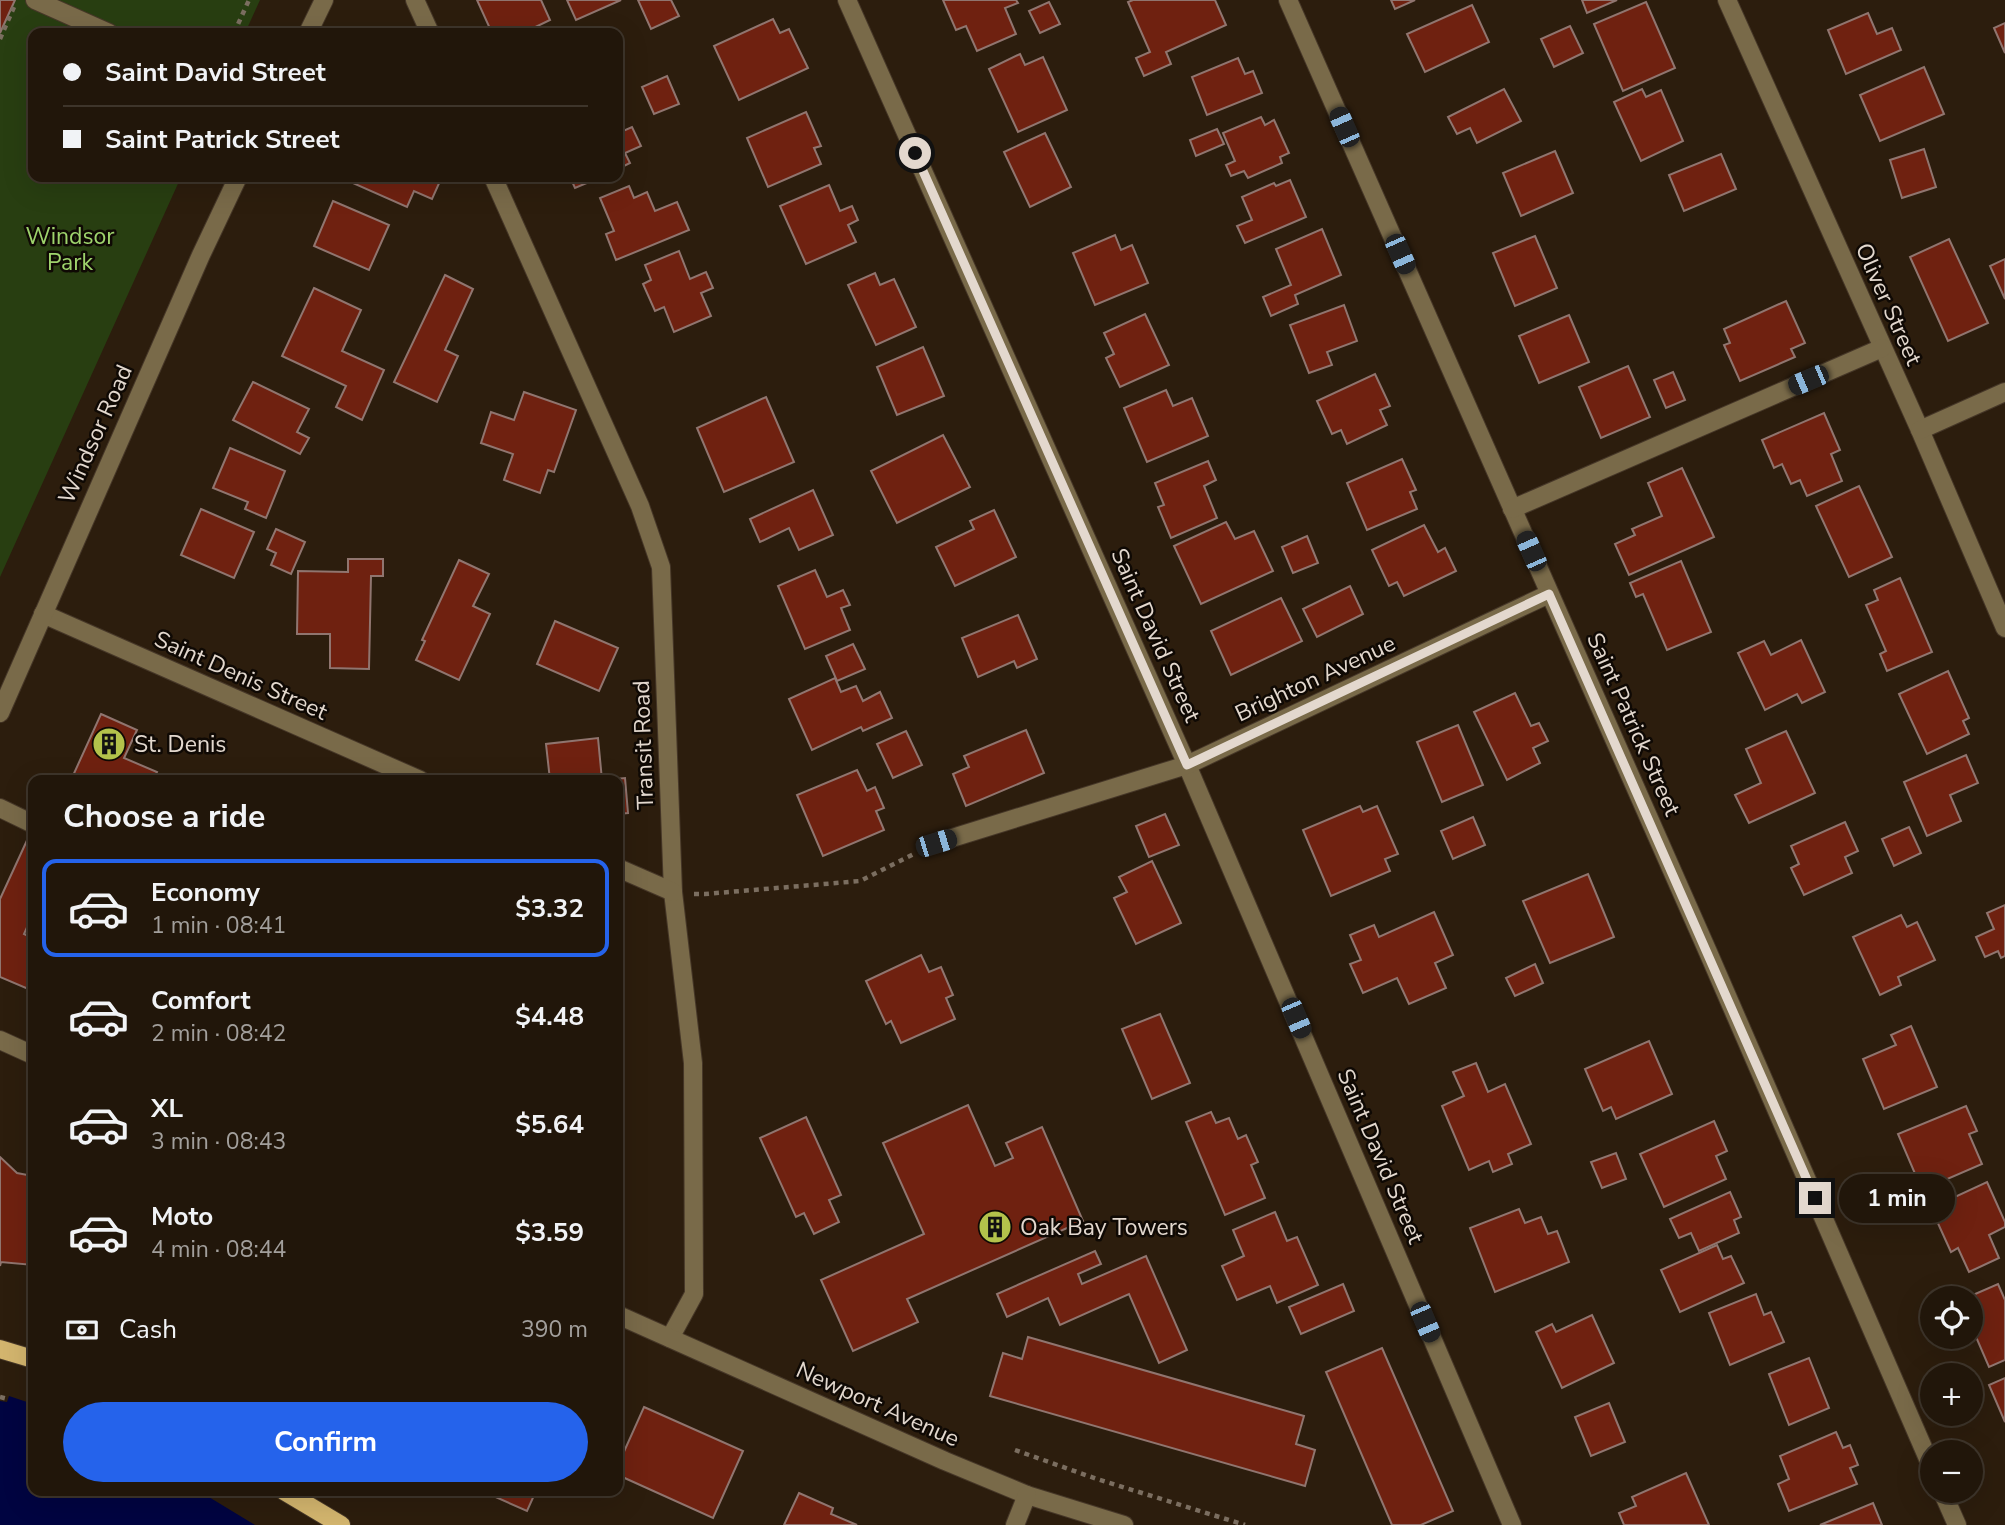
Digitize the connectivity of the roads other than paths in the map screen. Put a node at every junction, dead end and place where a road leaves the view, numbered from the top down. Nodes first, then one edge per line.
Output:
1 (35, 0) edge
2 (324, 0) edge
3 (415, 0) edge
4 (847, 0) edge
5 (1288, 0) edge
6 (1727, 0) edge
7 (98, 28) edge
8 (310, 28) edge
9 (428, 28) edge
10 (236, 182) edge
11 (496, 182) edge
12 (1882, 348) junction
13 (2005, 391) edge
14 (1920, 430) junction
15 (1512, 509) junction
16 (1549, 594) junction
17 (43, 614) junction
18 (2005, 628) edge
19 (0, 713) edge
20 (1187, 765) junction
21 (409, 775) edge
22 (0, 808) edge
23 (28, 822) edge
24 (936, 843) road end
25 (623, 870) edge
26 (673, 892) junction
27 (0, 1040) edge
28 (28, 1053) edge
29 (623, 1317) edge
30 (670, 1338) junction
31 (0, 1349) edge
32 (28, 1357) edge
33 (1920, 1440) edge
34 (1027, 1495) junction
35 (292, 1496) edge
36 (1947, 1503) edge
37 (341, 1525) edge
38 (1015, 1525) edge
39 (1124, 1525) edge
40 (1512, 1525) edge
41 (1957, 1525) edge

1 - 7 street
2 - 8 street
3 - 9 street
4 - 20 street, Saint David Street
5 - 15 street, Saint Patrick Street
6 - 12 street, Oliver Street
10 - 17 street, Windsor Road
11 - 26 street, Transit Road
12 - 14 street, Oliver Street
12 - 15 street
13 - 14 street
14 - 18 street, Oliver Street
15 - 16 street, Saint Patrick Street
16 - 20 street, Brighton Avenue
16 - 33 street, Saint Patrick Street
17 - 19 street, Windsor Road
17 - 21 street, Saint Denis Street
20 - 24 street, Brighton Avenue
20 - 40 street, Saint David Street
22 - 23 street
25 - 26 street
26 - 30 street, Transit Road
27 - 28 street
29 - 30 street, Newport Avenue
30 - 34 street, Newport Avenue
31 - 32 main road
34 - 38 street
34 - 39 street, Newport Avenue
35 - 37 main road
36 - 41 street

